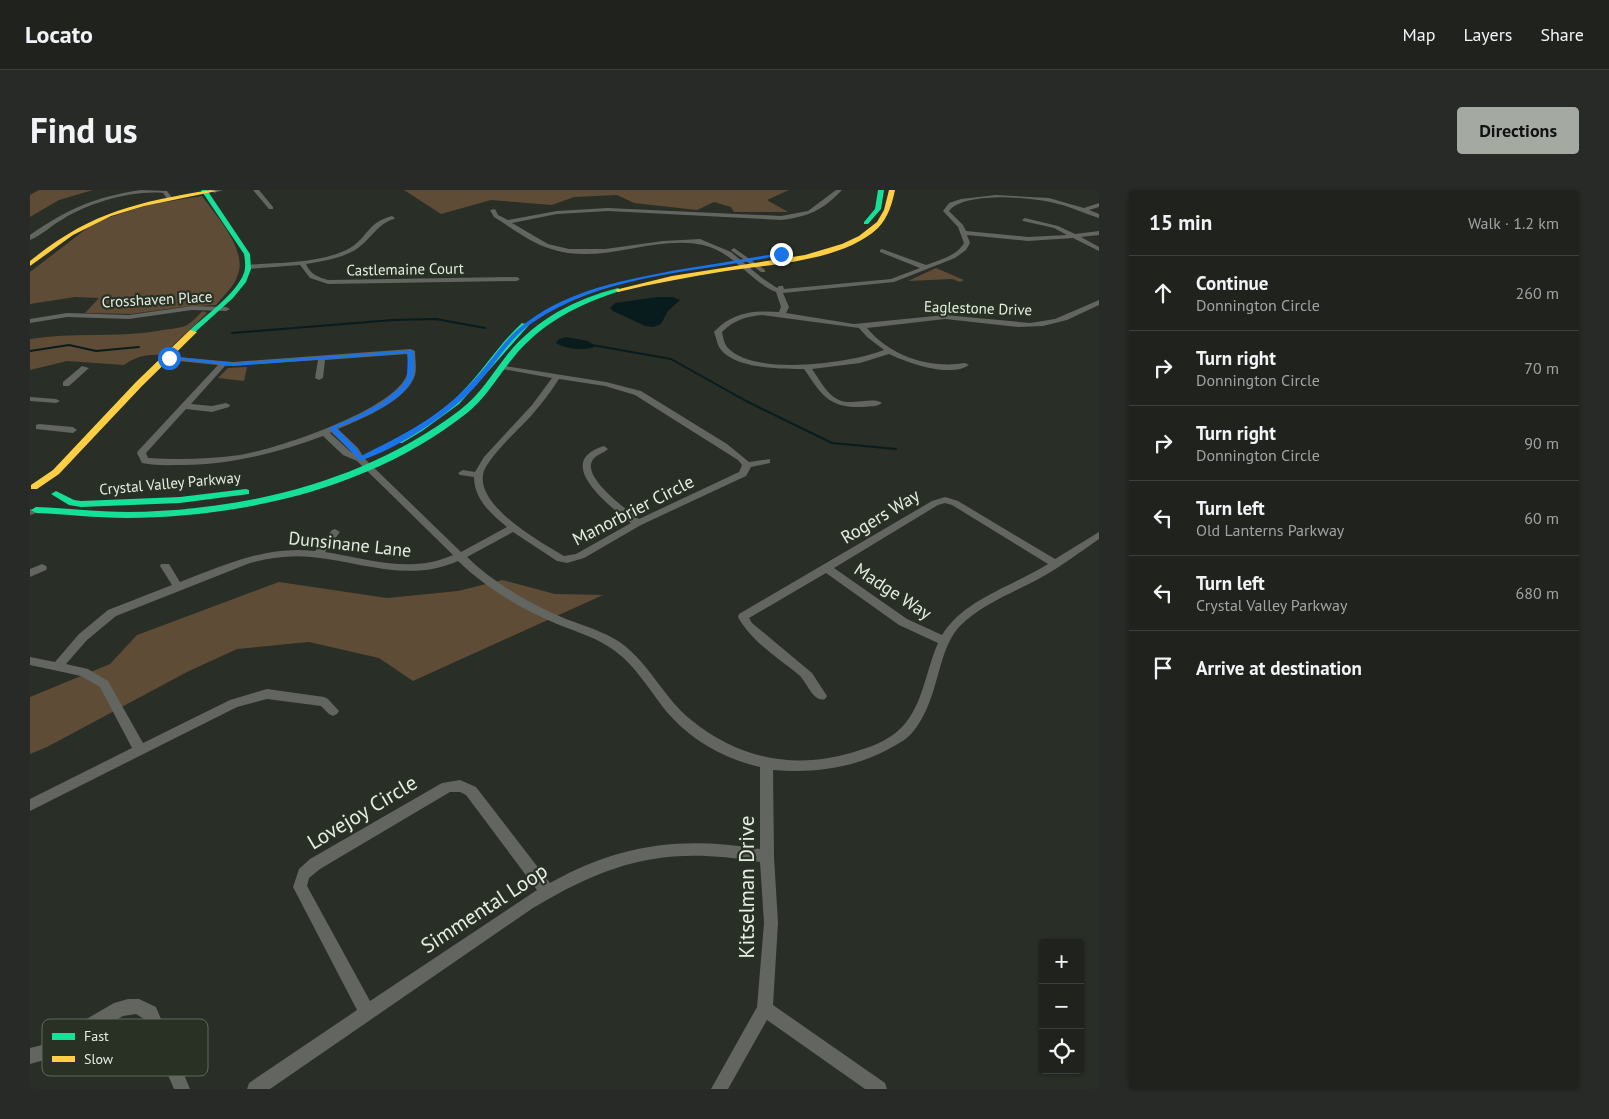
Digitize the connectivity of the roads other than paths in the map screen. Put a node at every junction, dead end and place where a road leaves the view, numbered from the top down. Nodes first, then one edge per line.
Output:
1 (154, 190) edge
2 (256, 190) edge
3 (839, 190) edge
4 (881, 190) edge
5 (892, 190) edge
6 (211, 191) edge
7 (170, 199) junction
8 (1099, 205) edge
9 (271, 208) dead end
10 (493, 210) dead end
11 (1085, 210) junction
12 (1099, 216) edge
13 (392, 218) dead end
14 (1025, 220) dead end
15 (508, 222) junction
16 (964, 233) junction
17 (1099, 233) edge
18 (1073, 235) junction
19 (30, 238) edge
20 (692, 240) junction
21 (1099, 249) edge
22 (882, 251) dead end
23 (303, 262) junction
24 (748, 263) junction
25 (30, 264) edge
26 (253, 266) junction
27 (927, 268) junction
28 (517, 279) dead end
29 (779, 291) junction
30 (1099, 302) edge
31 (222, 309) junction
32 (782, 314) junction
33 (30, 321) edge
34 (861, 326) junction
35 (889, 351) junction
36 (322, 357) junction
37 (174, 358) junction
38 (222, 364) junction
39 (965, 365) dead end
40 (806, 366) junction
41 (502, 367) junction
42 (85, 368) dead end
43 (558, 376) junction
44 (319, 378) dead end
45 (66, 384) dead end
46 (30, 399) edge
47 (56, 401) dead end
48 (878, 403) dead end
49 (226, 405) dead end
50 (186, 406) junction
51 (39, 427) dead end
52 (328, 429) junction
53 (73, 430) dead end
54 (604, 449) dead end
55 (767, 461) dead end
56 (364, 464) junction
57 (747, 465) junction
58 (463, 473) dead end
59 (478, 475) junction
60 (32, 487) edge
61 (56, 493) junction
62 (32, 512) edge
63 (638, 523) junction
64 (514, 528) junction
65 (335, 532) dead end
66 (1099, 535) edge
67 (318, 554) junction
68 (458, 555) junction
69 (1055, 564) junction
70 (165, 566) dead end
71 (825, 567) junction
72 (42, 568) dead end
73 (30, 573) edge
74 (178, 587) junction
75 (944, 641) junction
76 (30, 661) edge
77 (58, 666) junction
78 (821, 696) dead end
79 (334, 711) dead end
80 (140, 750) junction
81 (766, 763) junction
82 (30, 805) edge
83 (768, 857) junction
84 (547, 891) junction
85 (765, 1009) junction
86 (367, 1012) junction
87 (103, 1019) edge
88 (152, 1019) edge
89 (176, 1076) edge
90 (182, 1089) edge
91 (254, 1089) edge
92 (719, 1089) edge
93 (879, 1089) edge

1 - 7 street
1 - 19 street
2 - 9 street
3 - 15 street
4 - 24 main road, Crystal Valley Parkway
5 - 24 main road, Crystal Valley Parkway
6 - 7 main road
6 - 26 main road
7 - 25 main road
8 - 11 street
10 - 15 street
11 - 12 street
11 - 16 street
13 - 23 street
14 - 18 street
15 - 20 street
16 - 18 street
16 - 27 street
17 - 18 street
18 - 21 street
20 - 24 street
20 - 24 street
22 - 27 street
23 - 26 street
23 - 28 street, Castlemaine Court
24 - 29 street
24 - 41 main road, Crystal Valley Parkway
24 - 56 main road, Crystal Valley Parkway
26 - 31 main road
27 - 29 street
29 - 32 street
30 - 34 street, Eaglestone Drive
31 - 33 street, Crosshaven Place
31 - 37 main road
32 - 34 street, Eaglestone Drive
32 - 40 street, Eaglestone Drive
34 - 35 street
35 - 39 street
35 - 40 street, Eaglestone Drive
36 - 38 street
36 - 44 street
36 - 52 street
37 - 38 street
37 - 60 main road
37 - 61 main road
38 - 50 street
40 - 48 street
41 - 43 street
41 - 56 main road, Crystal Valley Parkway
42 - 45 street
43 - 57 street
43 - 59 street
46 - 47 street
49 - 50 street
50 - 52 street
51 - 53 street
52 - 56 street
54 - 63 street
55 - 57 street
56 - 61 main road, Crystal Valley Parkway
56 - 62 main road, Crystal Valley Parkway
56 - 68 street
57 - 63 street, Manorbrier Circle
58 - 59 street
59 - 64 street, Manorbrier Circle
60 - 61 main road, Crystal Valley Parkway
61 - 62 main road
63 - 64 street, Manorbrier Circle
64 - 68 street, Dunsinane Lane
65 - 67 street
66 - 69 street
67 - 68 street, Dunsinane Lane
67 - 74 street, Dunsinane Lane
68 - 81 street
69 - 71 street, Rogers Way
69 - 75 street
70 - 74 street
71 - 75 street, Madge Way
71 - 78 street, Rogers Way
72 - 73 street
74 - 77 street, Dunsinane Lane
75 - 81 street
76 - 77 street
77 - 80 street
79 - 80 street
80 - 82 street
81 - 83 street, Kitselman Drive
83 - 84 street, Simmental Loop
83 - 85 street, Kitselman Drive
84 - 86 street, Simmental Loop
84 - 86 street, Lovejoy Circle
85 - 92 street, Kitselman Drive
85 - 93 street
86 - 91 street, Simmental Loop
87 - 88 street
89 - 90 street

